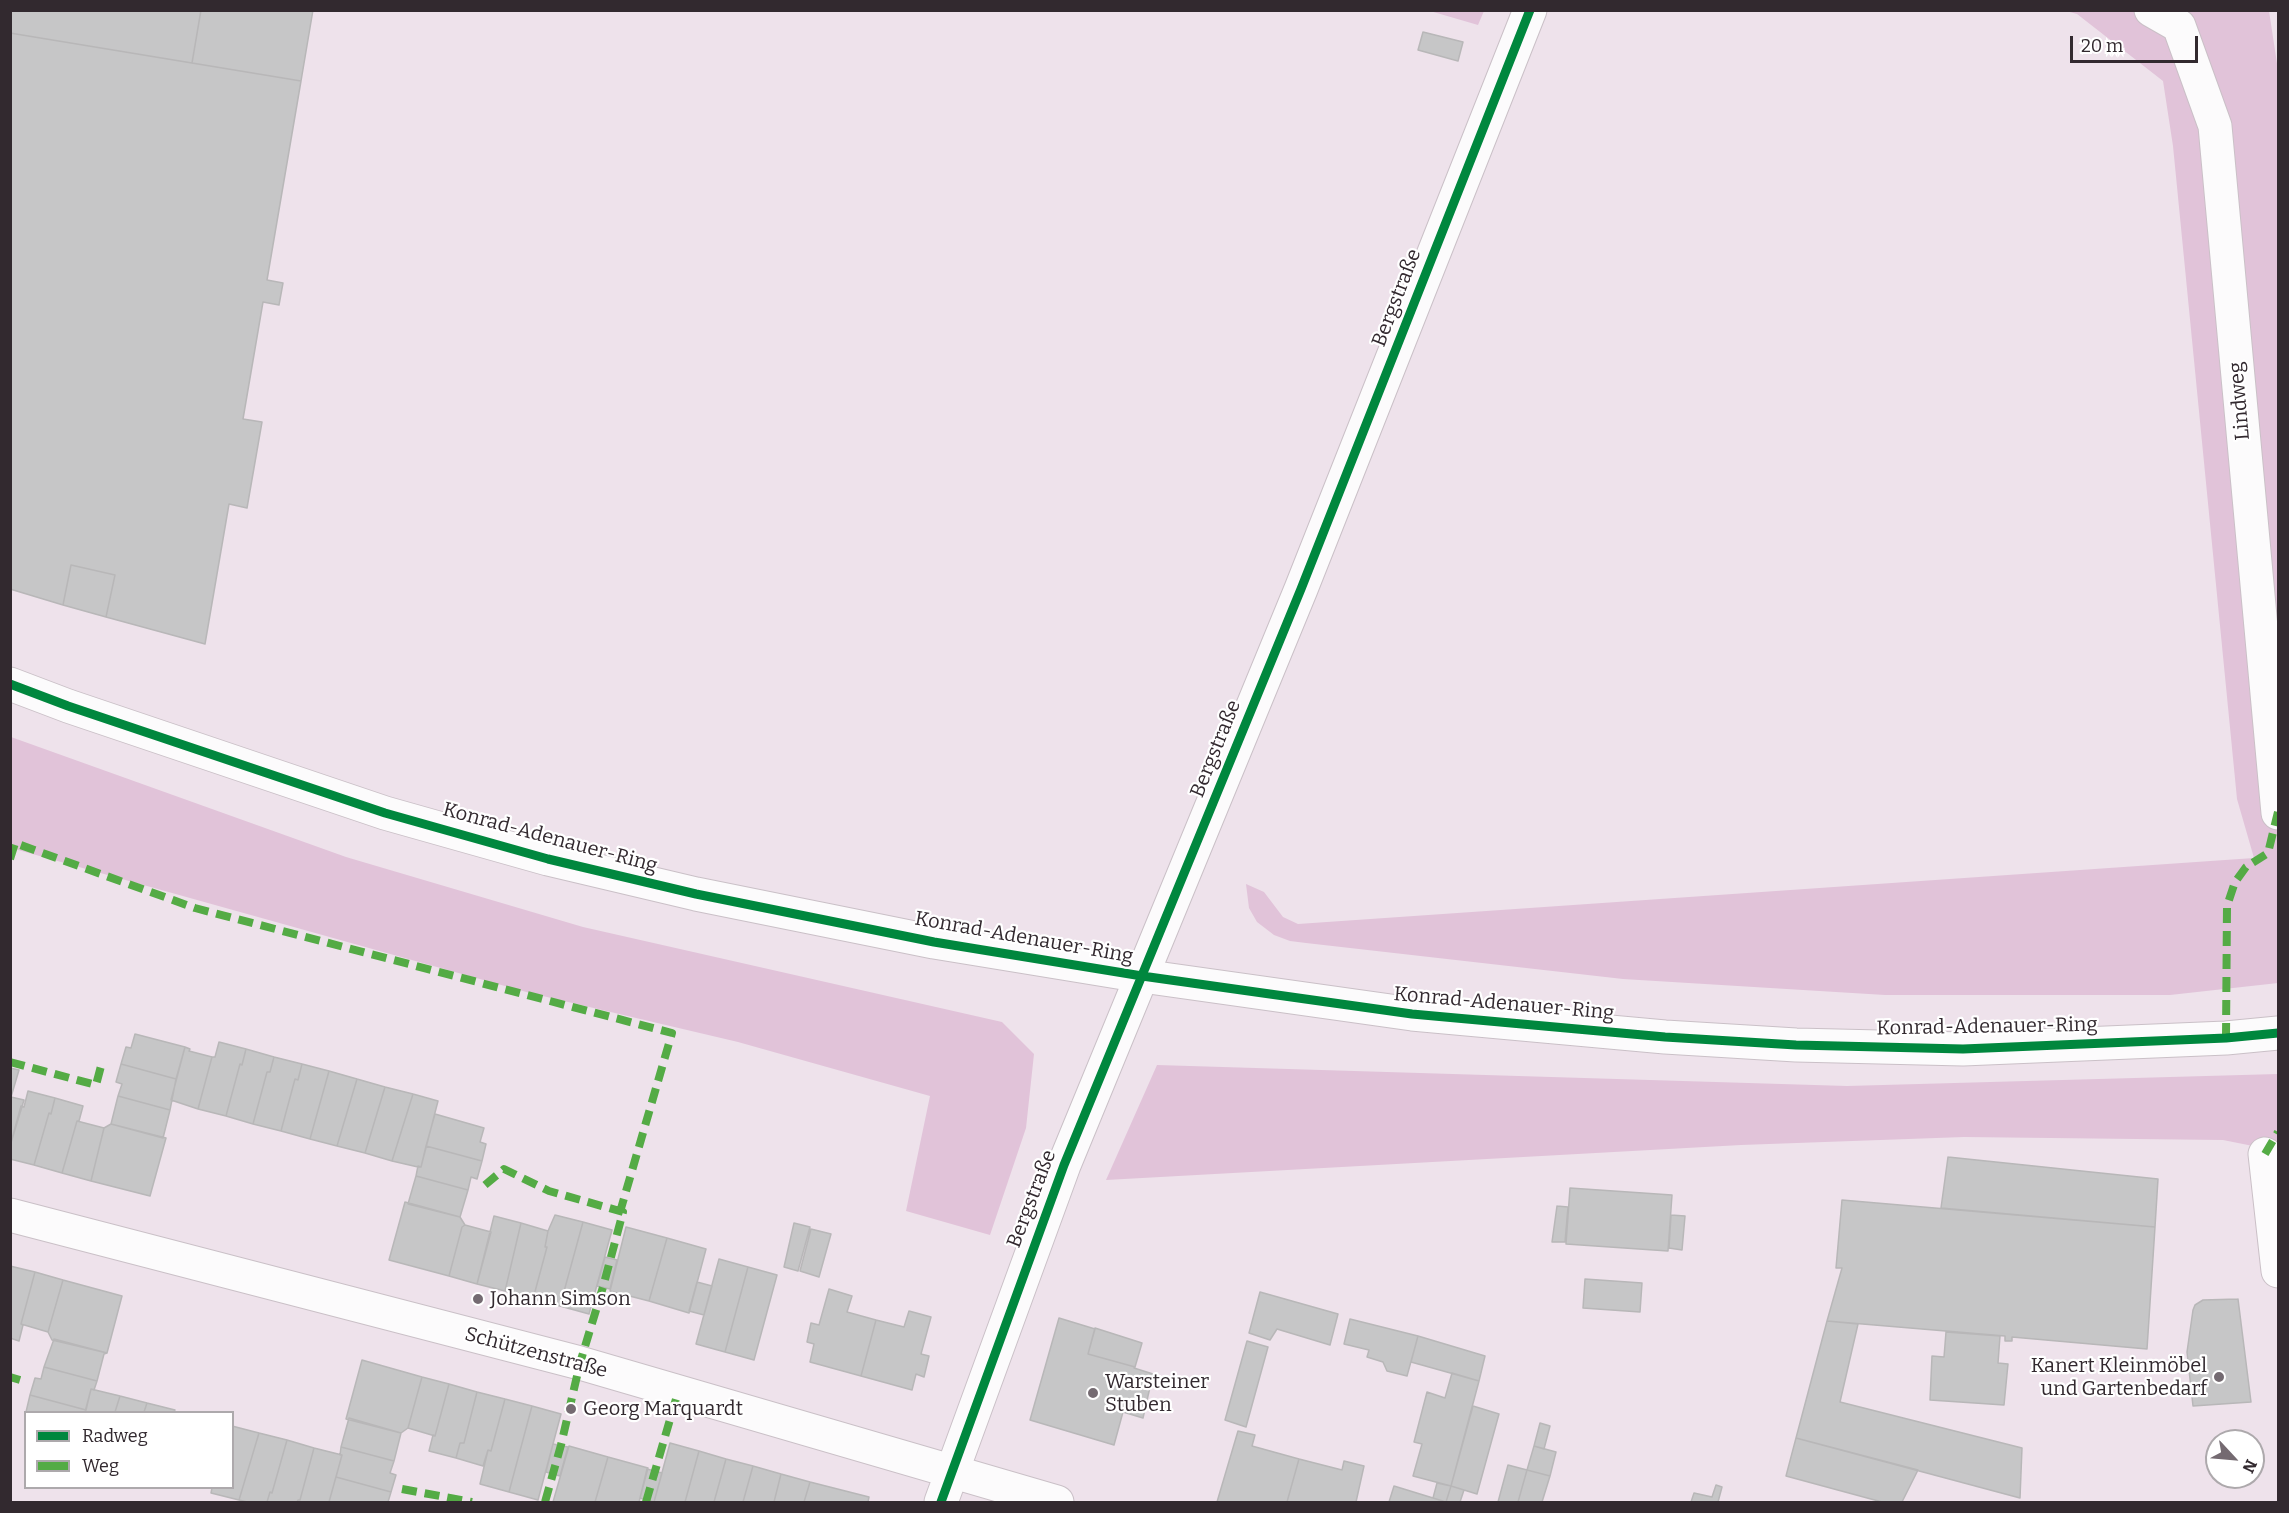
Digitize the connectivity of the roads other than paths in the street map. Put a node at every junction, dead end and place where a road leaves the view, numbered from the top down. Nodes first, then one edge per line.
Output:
1 (1530, 10) edge
2 (2151, 10) edge
3 (10, 684) edge
4 (2278, 813) edge
5 (1142, 976) junction
6 (2278, 1033) edge
7 (2265, 1154) dead end
8 (10, 1215) edge
9 (2278, 1271) edge
10 (947, 1488) edge
11 (1057, 1503) edge

1 - 5 street, Bergstraße
2 - 4 street, Lindweg
3 - 5 street, Konrad-Adenauer-Ring
5 - 6 street, Konrad-Adenauer-Ring
5 - 10 street, Bergstraße
7 - 9 street
8 - 10 street, Schützenstraße
10 - 11 street, Schützenstraße

